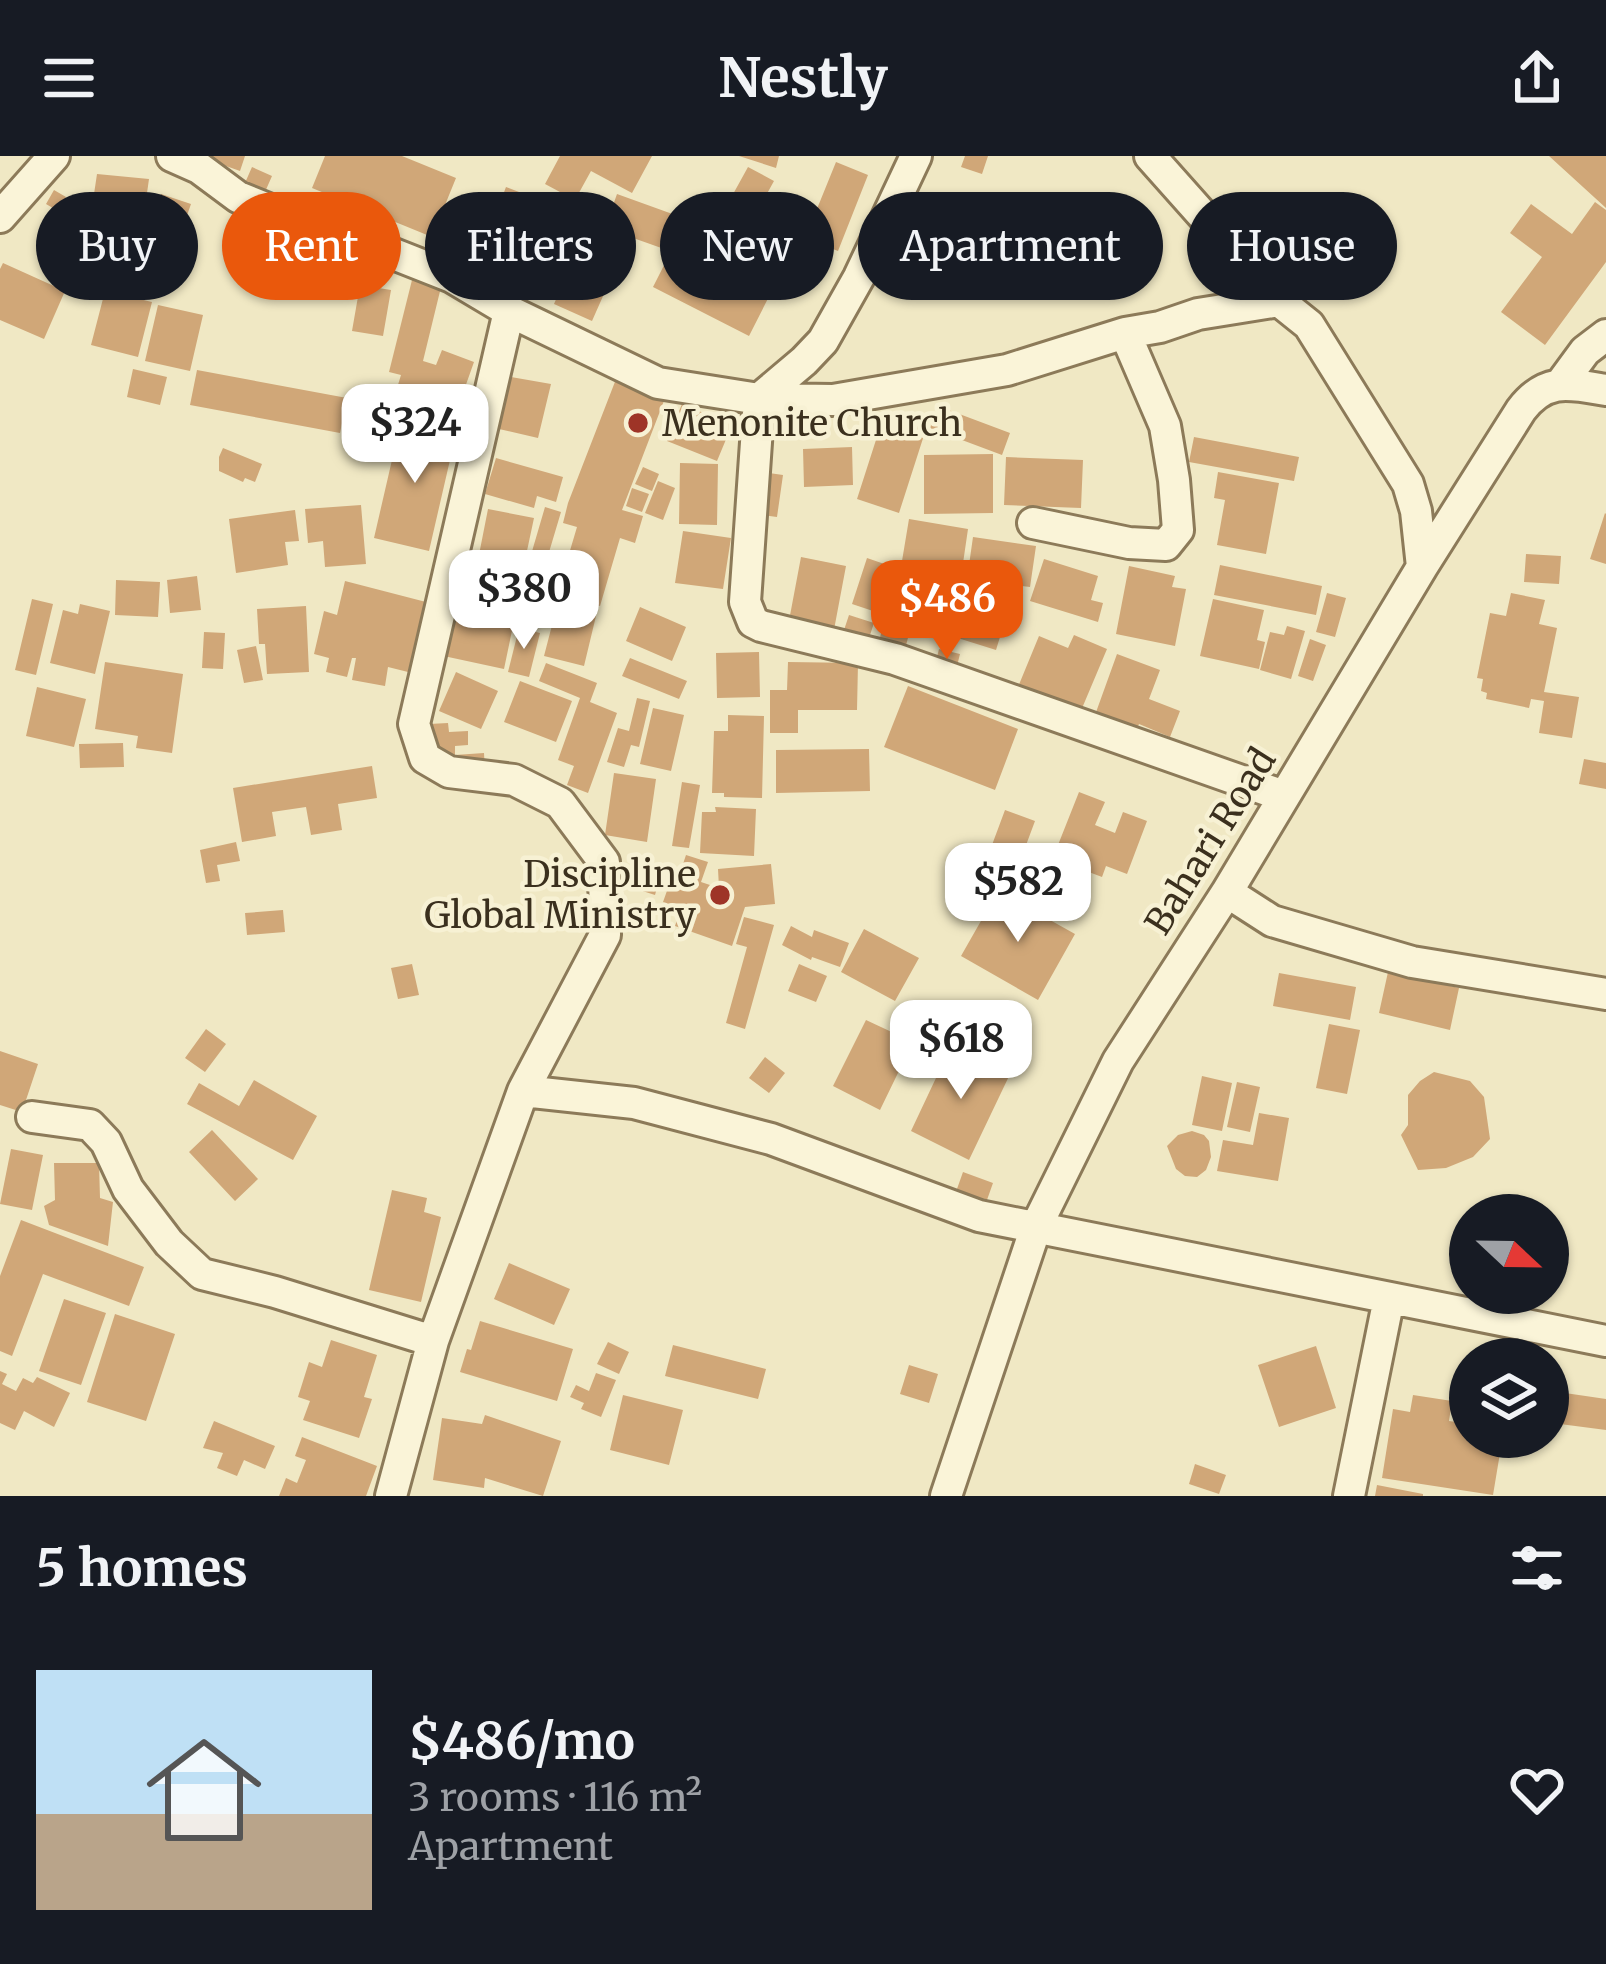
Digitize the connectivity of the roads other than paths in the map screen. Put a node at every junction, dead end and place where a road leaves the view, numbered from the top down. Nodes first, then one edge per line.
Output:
1 (55, 156) edge
2 (172, 156) edge
3 (916, 156) edge
4 (1150, 156) edge
5 (0, 217) edge
6 (1279, 301) junction
7 (509, 311) junction
8 (1125, 333) junction
9 (1606, 335) edge
10 (1560, 385) junction
11 (1606, 390) edge
12 (759, 399) junction
13 (1033, 524) dead end
14 (1422, 567) junction
15 (1284, 796) junction
16 (1227, 892) junction
17 (1606, 994) edge
18 (523, 1091) junction
19 (32, 1117) dead end
20 (1036, 1227) junction
21 (1389, 1298) junction
22 (433, 1341) junction
23 (1606, 1341) edge
24 (391, 1496) edge
25 (946, 1496) edge
26 (1349, 1496) edge

1 - 5 street
2 - 7 street
3 - 12 street
4 - 6 street
6 - 8 street
6 - 14 street
7 - 12 street
7 - 18 street
8 - 12 street
8 - 13 street
9 - 10 street, Bahari Road
10 - 11 street
10 - 14 street, Bahari Road
12 - 15 street
14 - 15 street, Bahari Road
15 - 16 street, Bahari Road
16 - 17 street
16 - 20 street, Bahari Road
18 - 20 street
18 - 22 street
19 - 22 street
20 - 21 street
20 - 25 street, Bahari Road
21 - 23 street
21 - 26 street
22 - 24 street

